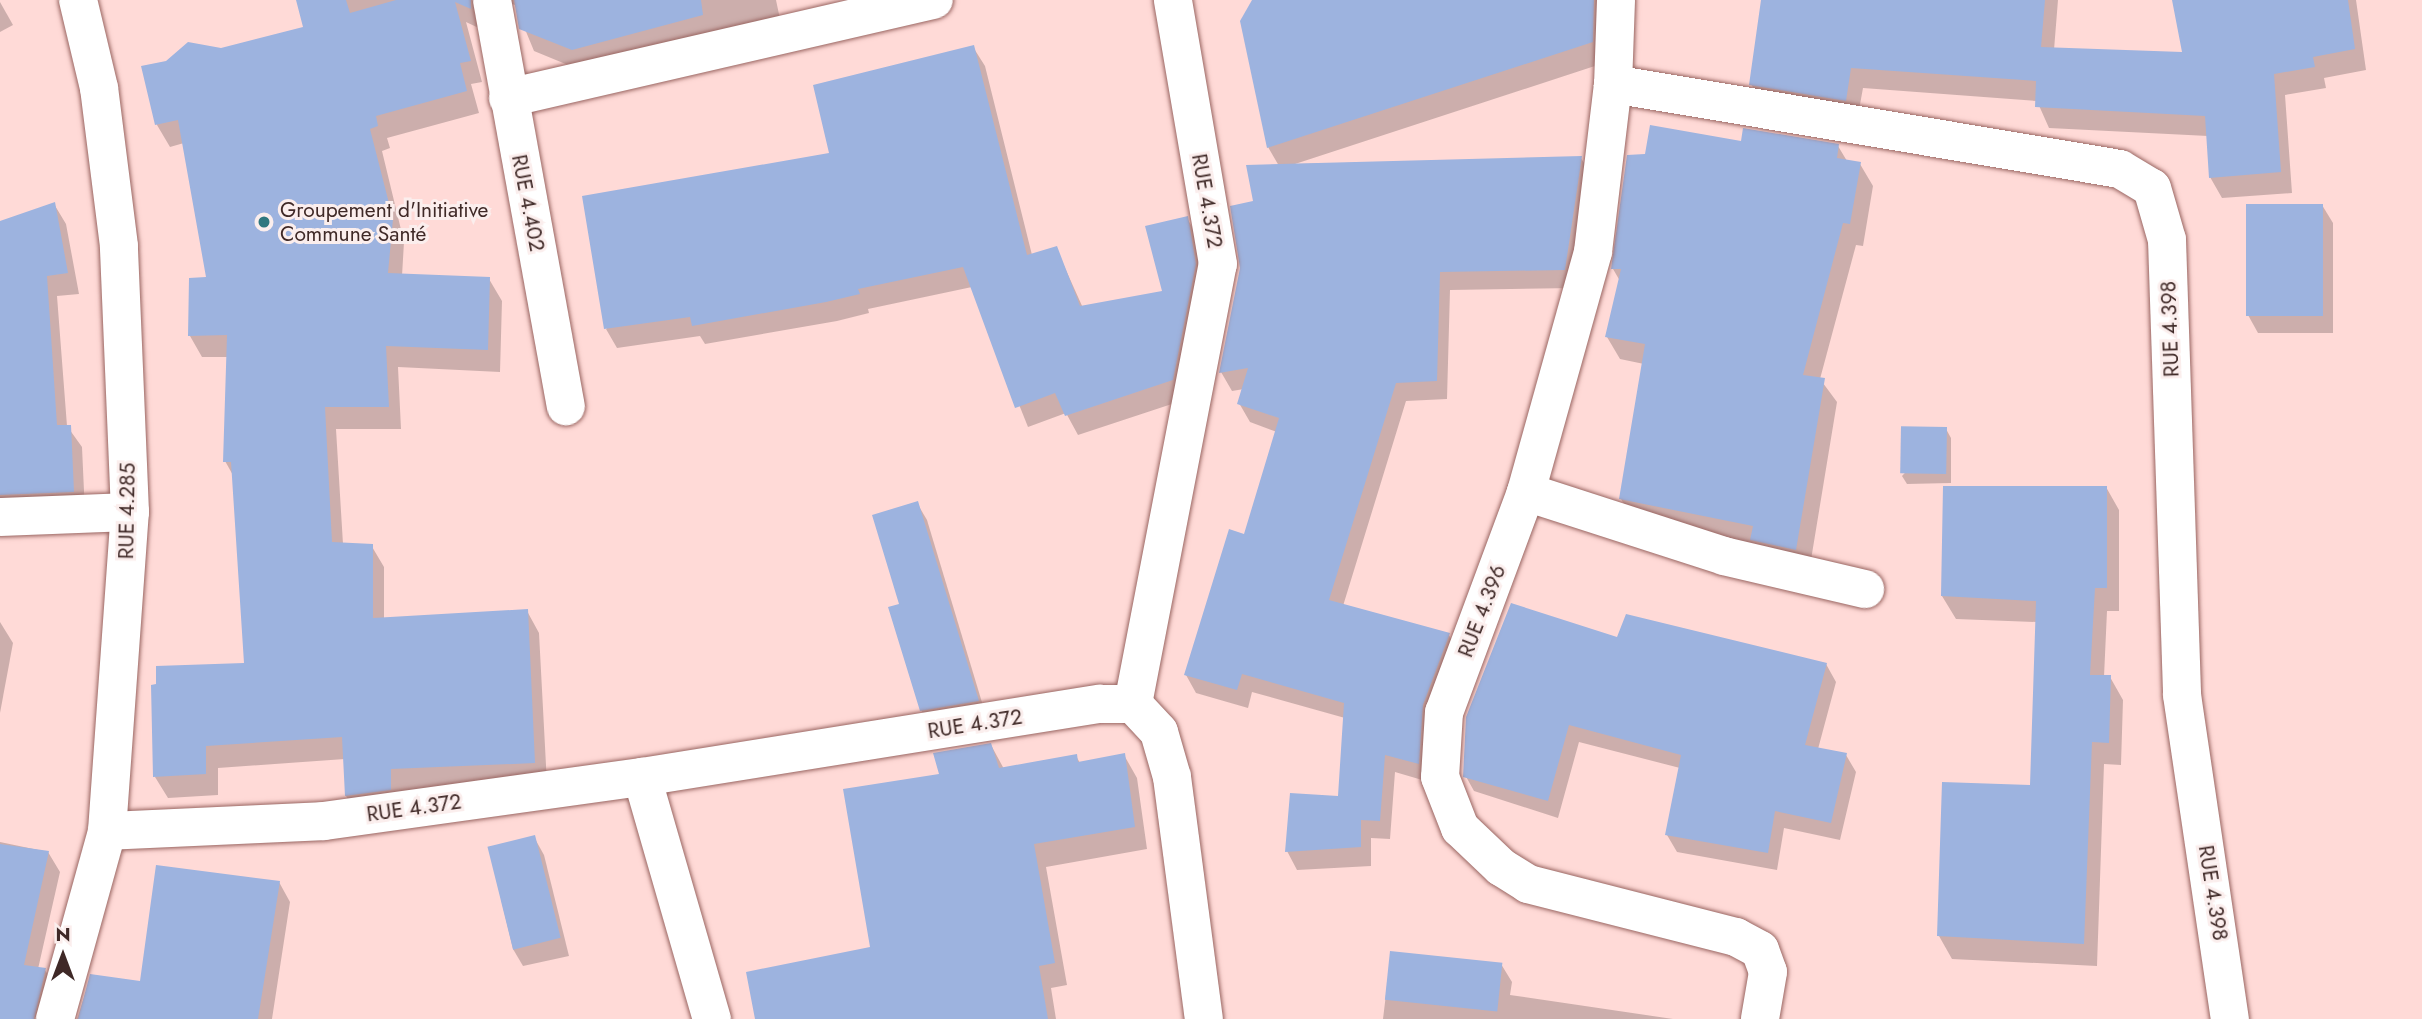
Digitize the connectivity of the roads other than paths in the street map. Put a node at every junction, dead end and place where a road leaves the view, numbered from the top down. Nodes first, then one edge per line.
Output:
1 (78, 0) edge
2 (492, 0) edge
3 (934, 0) edge
4 (1173, 0) edge
5 (1616, 0) edge
6 (1614, 83) junction
7 (508, 98) junction
8 (566, 407) dead end
9 (1526, 492) junction
10 (130, 512) junction
11 (0, 517) edge
12 (1865, 589) dead end
13 (1133, 704) junction
14 (642, 777) junction
15 (107, 831) junction
16 (55, 1019) edge
17 (712, 1019) edge
18 (1204, 1019) edge
19 (1760, 1019) edge
20 (2230, 1019) edge

1 - 10 street, RUE 4.285
2 - 7 street, RUE 4.402
3 - 7 street
4 - 13 street, RUE 4.372
5 - 6 street, RUE 4.396
6 - 9 street, RUE 4.396
6 - 20 street, RUE 4.398
7 - 8 street, RUE 4.402
9 - 12 street
9 - 19 street, RUE 4.396
10 - 11 street
10 - 15 street, RUE 4.285
13 - 14 street, RUE 4.372
13 - 18 street
14 - 15 street, RUE 4.372
14 - 17 street
15 - 16 street, RUE 4.285

